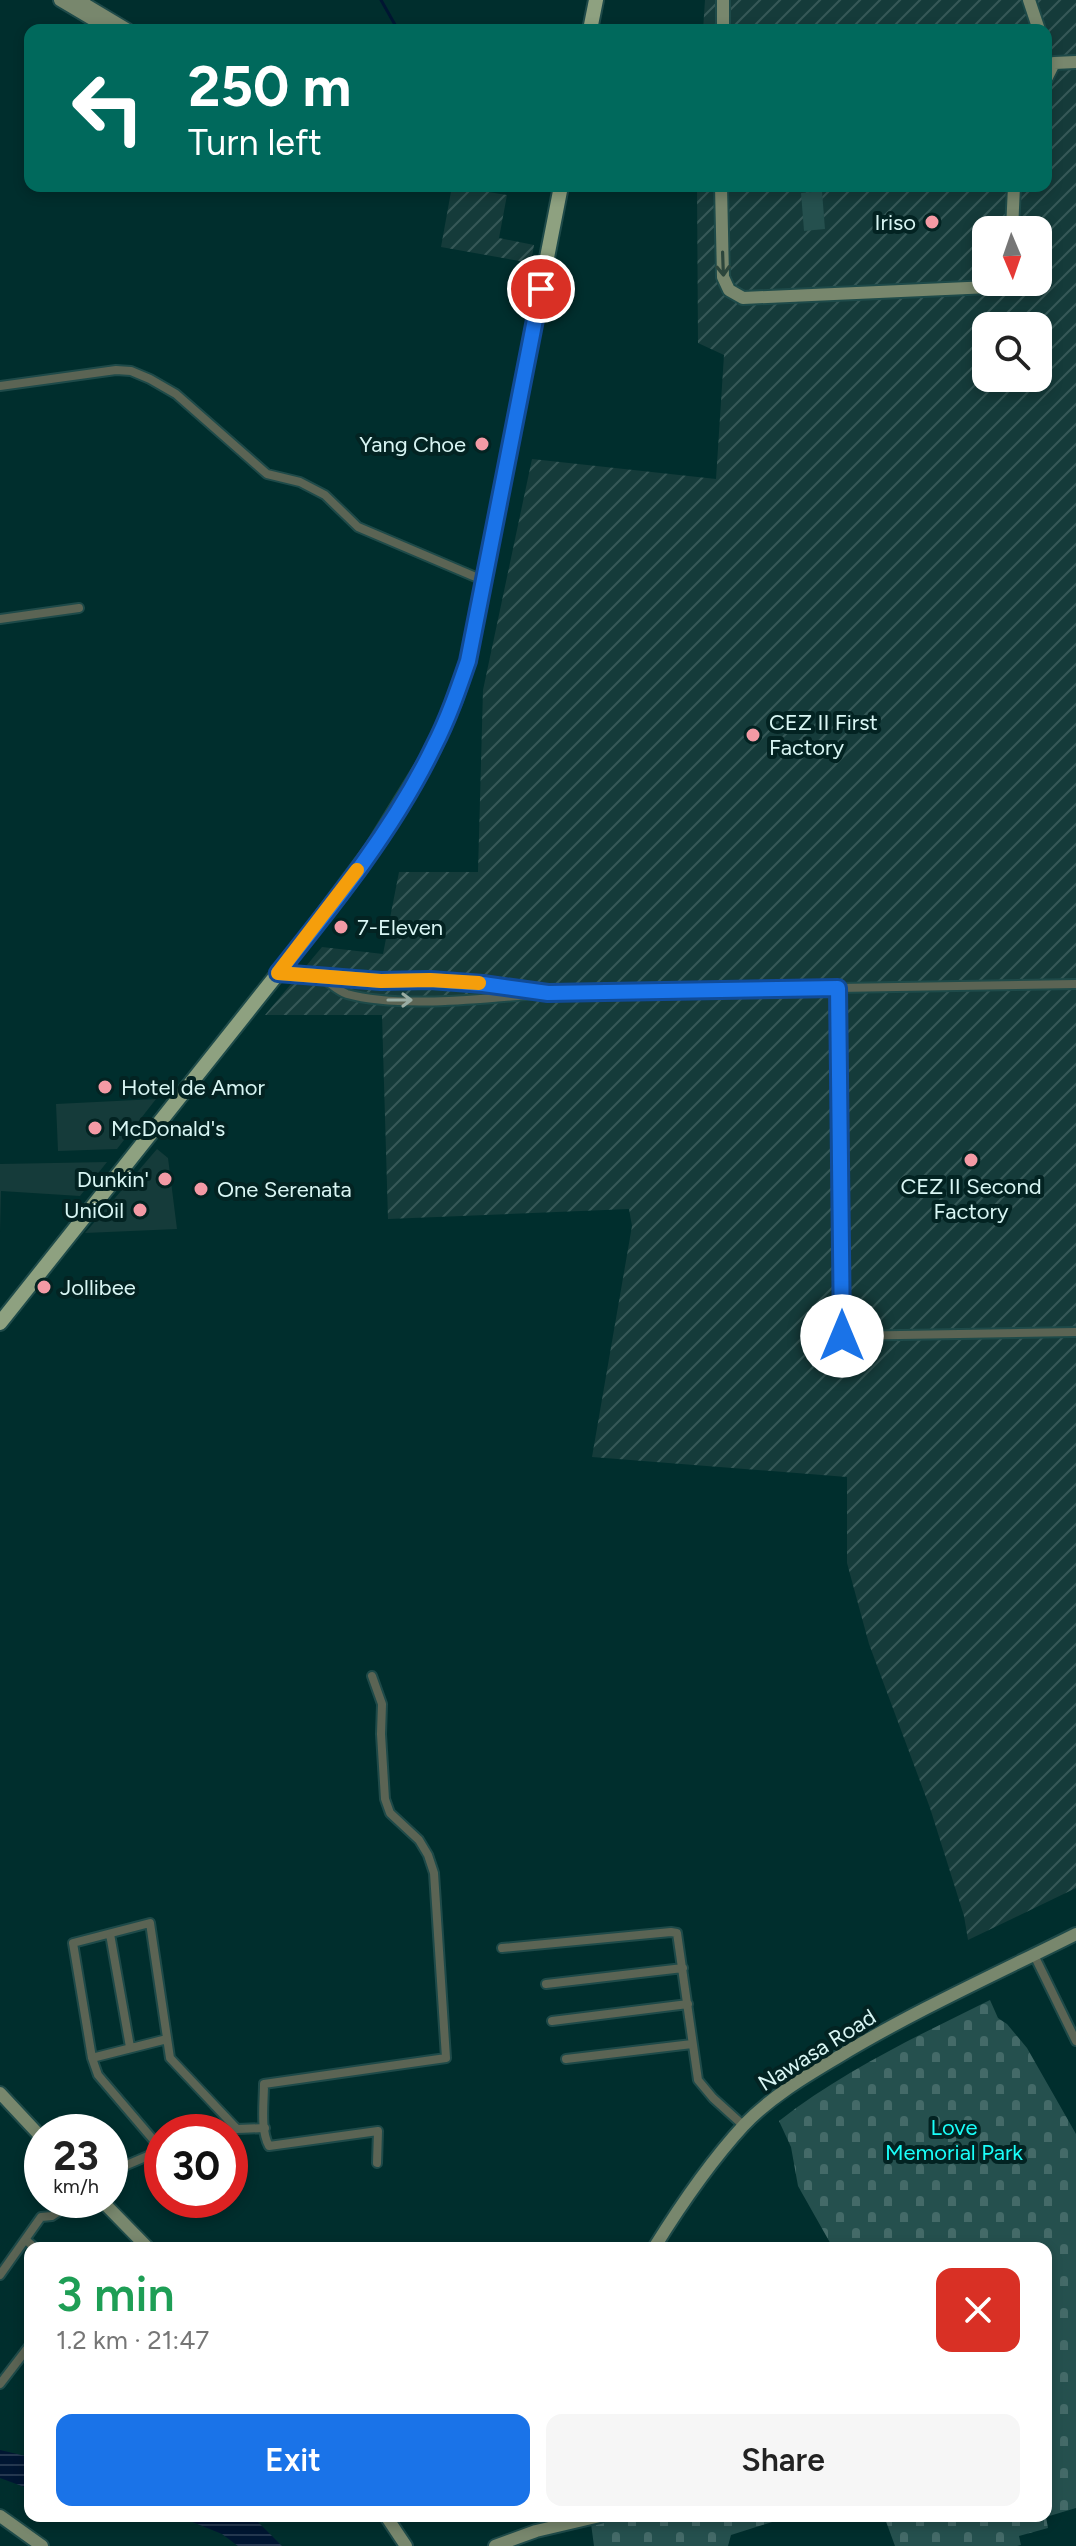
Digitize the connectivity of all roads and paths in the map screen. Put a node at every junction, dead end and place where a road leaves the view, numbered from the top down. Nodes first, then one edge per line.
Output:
1 (60, 0) edge
2 (78, 0) edge
3 (596, 0) edge
4 (723, 0) edge
5 (1029, 0) edge
6 (100, 24) edge
7 (118, 24) edge
8 (591, 24) edge
9 (723, 24) edge
10 (1037, 24) edge
11 (1052, 60) edge
12 (1076, 62) edge
13 (1054, 63) junction
14 (1052, 67) edge
15 (560, 192) edge
16 (721, 192) edge
17 (1014, 192) edge
18 (1013, 216) edge
19 (972, 288) edge
20 (0, 386) edge
21 (485, 581) junction
22 (79, 608) dead end
23 (0, 619) edge
24 (278, 973) junction
25 (321, 977) junction
26 (1076, 984) edge
27 (838, 988) junction
28 (548, 993) junction
29 (0, 1323) edge
30 (1076, 1332) edge
31 (372, 1676) dead end
32 (110, 1934) junction
33 (1076, 1934) edge
34 (502, 1948) dead end
35 (1034, 1955) junction
36 (683, 1968) junction
37 (546, 1984) dead end
38 (688, 2004) junction
39 (552, 2021) dead end
40 (167, 2039) junction
41 (1076, 2041) edge
42 (692, 2044) junction
43 (130, 2047) junction
44 (92, 2058) junction
45 (566, 2059) dead end
46 (0, 2093) edge
47 (223, 2114) edge
48 (24, 2119) edge
49 (744, 2126) junction
50 (265, 2128) junction
51 (144, 2129) edge
52 (248, 2129) edge
53 (377, 2163) dead end
54 (40, 2218) edge
55 (119, 2218) edge
56 (26, 2240) joint
57 (28, 2242) edge
58 (142, 2242) edge
59 (658, 2242) edge
60 (24, 2243) edge
61 (0, 2275) edge
62 (24, 2353) edge
63 (0, 2384) edge
64 (0, 2516) edge
65 (390, 2522) edge
66 (577, 2522) edge
67 (42, 2546) edge
68 (406, 2546) edge
69 (495, 2546) edge

1 - 6 street
2 - 7 street
3 - 8 main road
4 - 9 street
5 - 10 street
11 - 13 street
12 - 13 street
13 - 14 street
15 - 21 main road
16 -> 19 street
17 - 18 street
20 - 21 street
21 - 24 main road
22 - 23 street
24 - 25 street
24 - 29 main road
25 - 28 street
25 -> 28 street
26 - 27 street
27 - 28 street
27 - 30 street
31 - 50 street
32 - 40 street
32 - 43 street
32 - 44 street
33 - 35 street
34 - 36 street
35 - 41 street
35 - 49 street, Nawasa Road
36 - 37 street
36 - 38 street
38 - 39 street
38 - 42 street
40 - 43 street
40 - 47 street
42 - 45 street
42 - 49 street
43 - 44 street
44 - 51 street
46 - 48 street
49 - 59 street, Nawasa Road
50 - 52 street
50 - 53 street
54 - 56 street
55 - 58 street
56 - 57 street
60 - 61 street
62 - 63 street
64 - 67 street
65 - 68 street
66 - 69 street

